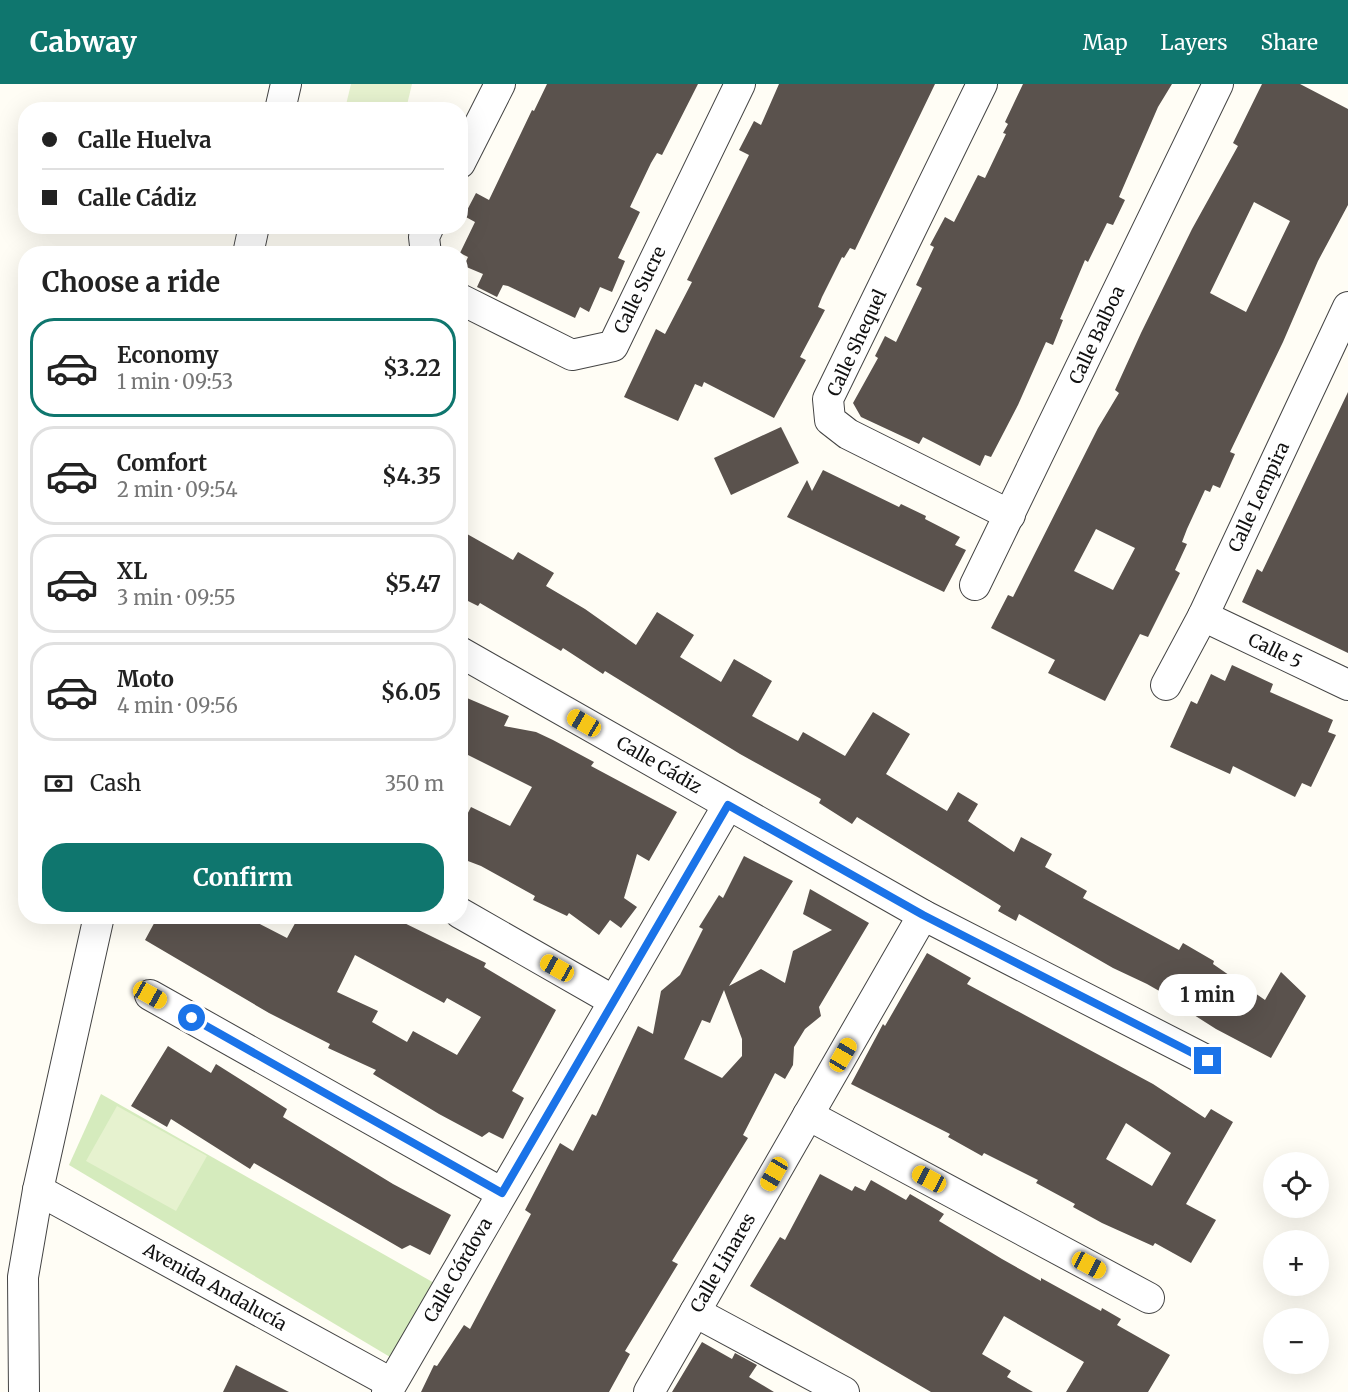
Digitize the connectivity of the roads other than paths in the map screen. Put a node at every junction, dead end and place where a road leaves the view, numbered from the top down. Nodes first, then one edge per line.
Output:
1 (286, 84) edge
2 (500, 84) edge
3 (740, 84) edge
4 (982, 84) edge
5 (1218, 84) edge
6 (282, 102) edge
7 (468, 147) edge
8 (468, 303) edge
9 (1348, 307) edge
10 (1010, 515) junction
11 (975, 585) dead end
12 (1203, 616) junction
13 (468, 657) edge
14 (1166, 685) dead end
15 (1348, 686) edge
16 (728, 805) junction
17 (923, 915) junction
18 (468, 918) edge
19 (97, 924) edge
20 (150, 995) dead end
21 (614, 1001) junction
22 (1208, 1061) dead end
23 (808, 1115) junction
24 (38, 1190) junction
25 (502, 1193) junction
26 (1149, 1298) dead end
27 (695, 1312) junction
28 (389, 1388) edge
29 (24, 1392) edge
30 (649, 1392) edge
31 (844, 1392) edge

1 - 6 street
2 - 7 street
3 - 8 street, Calle Sucre
4 - 10 street, Calle Shequel
5 - 10 street, Calle Balboa
9 - 12 street, Calle Lempira
10 - 11 street, Calle Balboa
12 - 14 street, Calle Lempira
12 - 15 street, Calle 5
13 - 16 street, Calle Cádiz
16 - 17 street, Calle Cádiz
16 - 21 street, Calle Córdova
17 - 22 street, Calle Cádiz
17 - 23 street, Calle Linares
18 - 21 street
19 - 24 street
20 - 25 street
21 - 25 street, Calle Córdova
23 - 26 street
23 - 27 street, Calle Linares
24 - 28 street, Avenida Andalucía
24 - 29 street
25 - 28 street, Calle Córdova
27 - 30 street, Calle Linares
27 - 31 street

